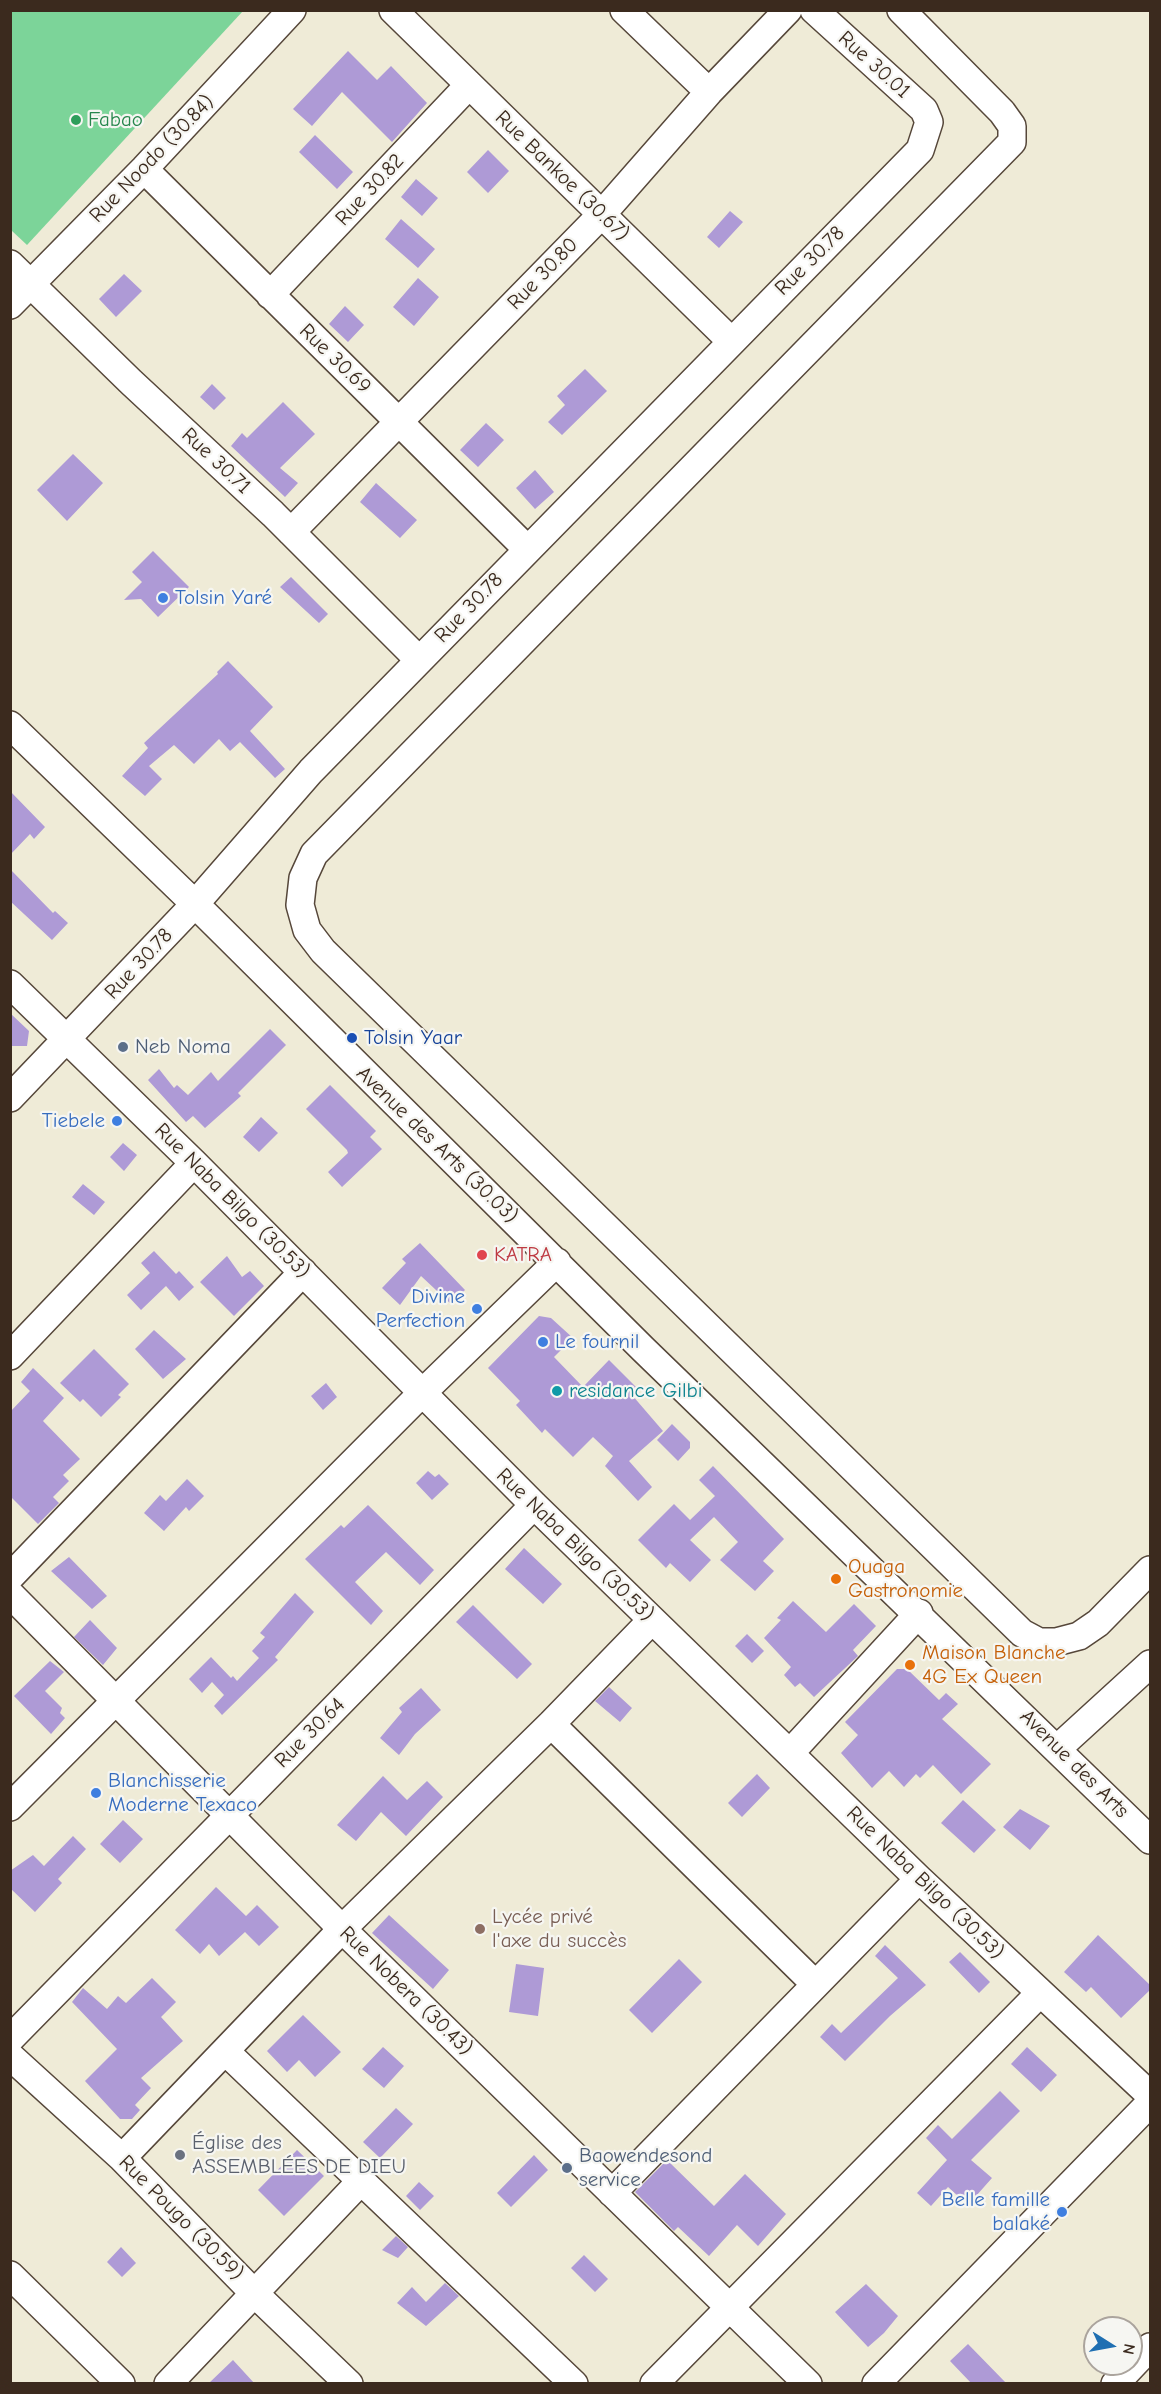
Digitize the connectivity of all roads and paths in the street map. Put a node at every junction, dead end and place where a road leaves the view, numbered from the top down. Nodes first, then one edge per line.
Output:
1 (292, 10) edge
2 (393, 10) edge
3 (624, 10) edge
4 (788, 10) edge
5 (814, 10) edge
6 (901, 10) edge
7 (469, 85) junction
8 (709, 92) junction
9 (929, 122) joint
10 (144, 169) junction
11 (602, 214) junction
12 (10, 264) edge
13 (32, 284) junction
14 (270, 295) junction
15 (10, 305) edge
16 (731, 341) junction
17 (399, 421) junction
18 (291, 532) junction
19 (527, 549) junction
20 (418, 660) junction
21 (10, 725) edge
22 (195, 904) junction
23 (10, 984) edge
24 (67, 1039) junction
25 (10, 1098) edge
26 (194, 1162) junction
27 (557, 1262) junction
28 (303, 1272) junction
29 (10, 1356) edge
30 (421, 1394) junction
31 (534, 1505) junction
32 (1150, 1570) edge
33 (10, 1577) edge
34 (10, 1593) edge
35 (919, 1613) junction
36 (652, 1620) junction
37 (1150, 1664) edge
38 (117, 1699) junction
39 (551, 1724) junction
40 (1058, 1748) junction
41 (790, 1753) junction
42 (10, 1807) edge
43 (229, 1815) junction
44 (1150, 1840) edge
45 (919, 1879) junction
46 (342, 1929) junction
47 (814, 1983) junction
48 (1040, 1993) junction
49 (10, 2038) edge
50 (225, 2051) junction
51 (10, 2056) edge
52 (1150, 2095) edge
53 (1150, 2103) edge
54 (122, 2158) junction
55 (361, 2181) junction
56 (612, 2193) junction
57 (10, 2275) edge
58 (254, 2292) junction
59 (729, 2306) junction
60 (1150, 2347) edge
61 (121, 2384) edge
62 (168, 2384) edge
63 (349, 2384) edge
64 (574, 2384) edge
65 (654, 2384) edge
66 (808, 2384) edge
67 (876, 2384) edge
68 (1115, 2384) edge

1 - 10 street, Rue Noodo (30.84)
2 - 7 street, Rue Bankoe (30.67)
3 - 8 street
4 - 8 street, Rue 30.80
5 - 9 street, Rue 30.01
6 - 32 street
7 - 11 street, Rue Bankoe (30.67)
7 - 14 street, Rue 30.82
8 - 11 street, Rue 30.80
9 - 16 street, Rue 30.78
10 - 13 street, Rue Noodo (30.84)
10 - 14 street, Rue 30.69
11 - 16 street, Rue Bankoe (30.67)
11 - 17 street, Rue 30.80
12 - 13 street, Rue 30.71
13 - 15 street, Rue Noodo (30.84)
13 - 18 street, Rue 30.71
14 - 17 street, Rue 30.69
16 - 19 street, Rue 30.78
17 - 18 street, Rue 30.80
17 - 19 street, Rue 30.69
18 - 20 street, Rue 30.71
19 - 20 street, Rue 30.78
20 - 22 street, Rue 30.78
21 - 22 street, Avenue des Arts (30.03)
22 - 24 street, Rue 30.78
22 - 27 street, Avenue des Arts (30.03)
23 - 24 street, Rue Naba Bilgo (30.53)
24 - 25 street, Rue 30.78
24 - 26 street, Rue Naba Bilgo (30.53)
26 - 28 street, Rue Naba Bilgo (30.53)
26 - 29 street
27 - 30 street
27 - 35 street, Avenue des Arts (30.03)
28 - 30 street, Rue Naba Bilgo (30.53)
28 - 33 street
30 - 31 street, Rue Naba Bilgo (30.53)
30 - 38 street
31 - 36 street, Rue Naba Bilgo (30.53)
31 - 43 street, Rue 30.64
34 - 38 street, Rue Nobera (30.43)
35 - 40 street, Avenue des Arts
35 - 41 street
36 - 39 street
36 - 41 street, Rue Naba Bilgo (30.53)
37 - 40 street
38 - 42 street
38 - 43 street, Rue Nobera (30.43)
39 - 46 street
39 - 47 street
40 - 44 street, Avenue des Arts
41 - 45 street, Rue Naba Bilgo (30.53)
43 - 46 street, Rue Nobera (30.43)
43 - 49 street, Rue 30.64
45 - 47 street
45 - 48 street, Rue Naba Bilgo (30.53)
46 - 50 street
46 - 56 street, Rue Nobera (30.43)
47 - 56 street
48 - 52 street, Rue Naba Bilgo (30.53)
48 - 59 street
50 - 54 street
50 - 55 street
51 - 54 street, Rue Pougo (30.59)
53 - 67 street
54 - 58 street, Rue Pougo (30.59)
55 - 58 street
55 - 64 street
56 - 59 street, Rue Nobera (30.43)
57 - 61 street
58 - 62 street
58 - 63 street, Rue Pougo (30.59)
59 - 65 street
59 - 66 street, Rue Nobera (30.43)
60 - 68 street

